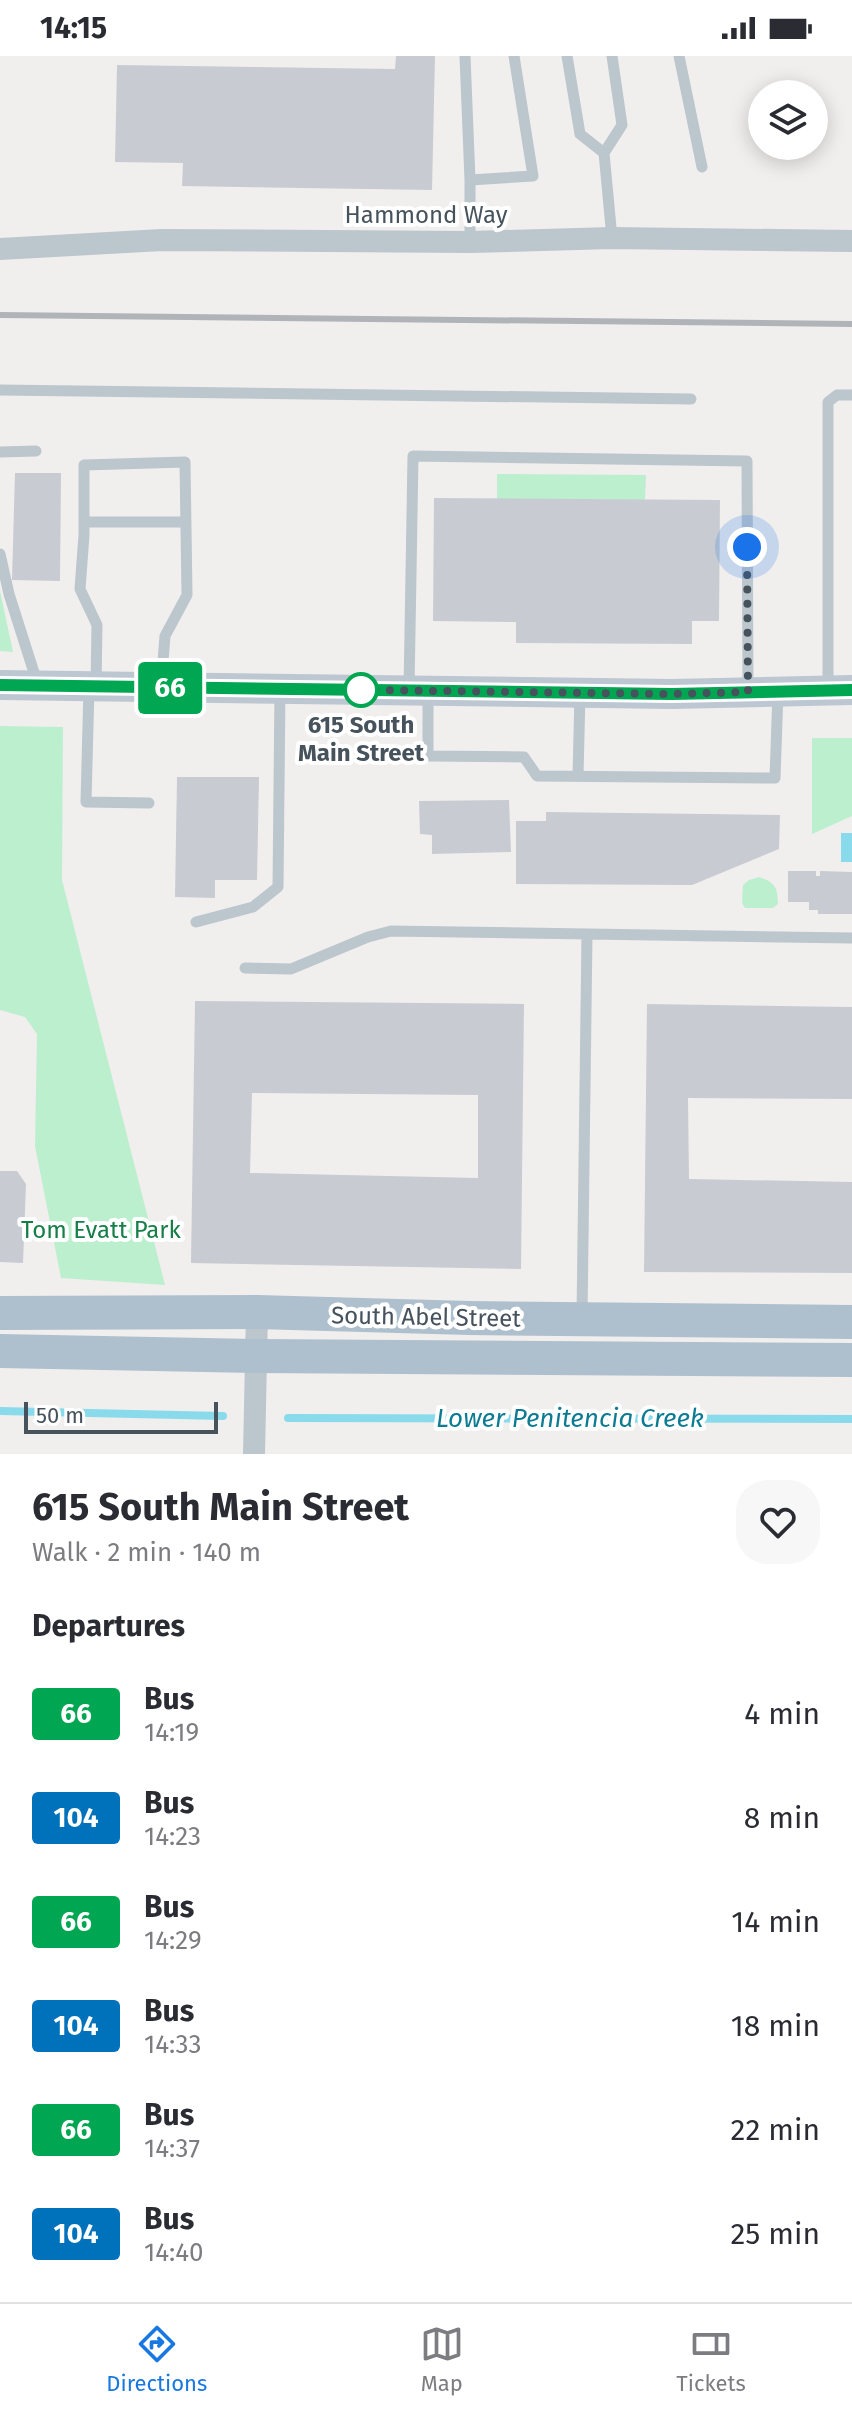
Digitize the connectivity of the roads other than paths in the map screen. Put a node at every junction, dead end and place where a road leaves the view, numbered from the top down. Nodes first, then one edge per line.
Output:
1 (465, 56) edge
2 (514, 56) edge
3 (567, 56) edge
4 (612, 56) edge
5 (679, 56) edge
6 (604, 153) junction
7 (702, 167) dead end
8 (470, 180) junction
9 (612, 238) junction
10 (852, 241) edge
11 (470, 242) junction
12 (0, 249) edge
13 (0, 390) edge
14 (852, 395) edge
15 (691, 399) dead end
16 (36, 451) dead end
17 (0, 452) edge
18 (84, 522) junction
19 (186, 522) junction
20 (0, 554) edge
21 (0, 685) edge
22 (39, 686) junction
23 (92, 686) junction
24 (161, 687) junction
25 (280, 689) junction
26 (419, 690) junction
27 (840, 691) edge
28 (763, 692) junction
29 (580, 693) junction
30 (578, 776) junction
31 (149, 803) dead end
32 (196, 922) dead end
33 (587, 934) junction
34 (852, 938) edge
35 (245, 968) dead end
36 (257, 1312) junction
37 (0, 1313) edge
38 (582, 1319) junction
39 (852, 1322) edge
40 (0, 1351) edge
41 (852, 1360) edge
42 (255, 1370) junction
43 (254, 1449) edge

1 - 8 lane
2 - 8 lane
3 - 6 lane
4 - 6 lane
5 - 7 lane
6 - 9 lane
8 - 11 lane
9 - 10 street, Hammond Way
9 - 11 street, Hammond Way
11 - 12 street, Hammond Way
13 - 15 lane
14 - 27 lane
16 - 17 lane
18 - 19 lane
18 - 19 lane
18 - 23 lane
19 - 24 lane
20 - 22 lane
21 - 22 main road
22 - 23 main road
23 - 24 main road
23 - 31 lane
24 - 25 main road
25 - 26 main road
25 - 32 lane
26 - 28 lane
26 - 29 main road
26 - 30 lane
27 - 28 main road
28 - 29 main road
28 - 30 lane
29 - 30 lane
33 - 34 lane
33 - 35 lane
33 - 38 lane
36 - 37 main road, South Abel Street
36 - 38 main road, South Abel Street
36 - 42 street
38 - 39 main road, South Abel Street
40 - 42 main road, South Abel Street
41 - 42 main road, South Abel Street
42 - 43 street

